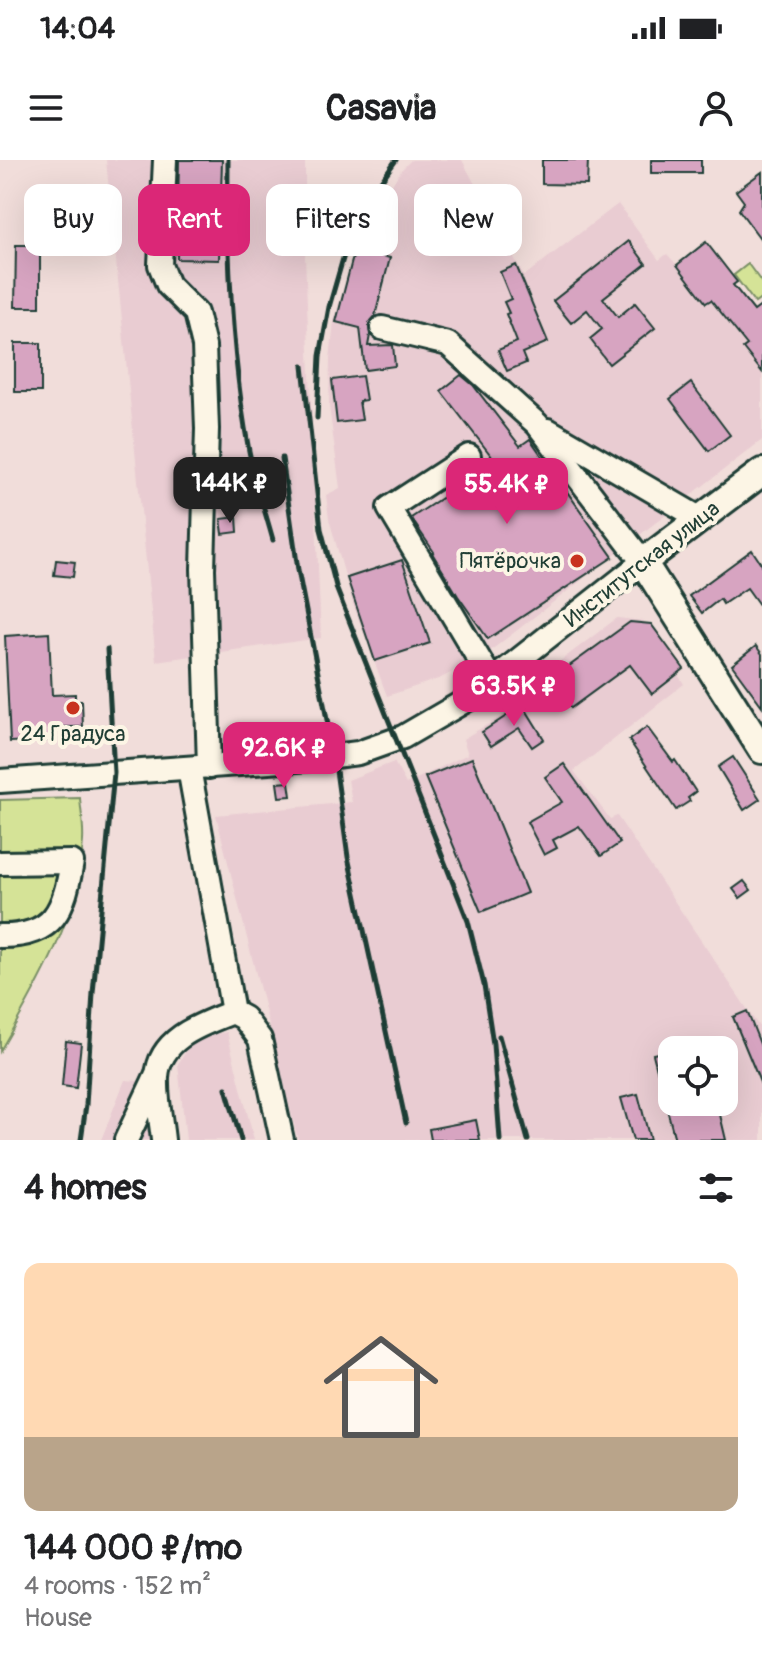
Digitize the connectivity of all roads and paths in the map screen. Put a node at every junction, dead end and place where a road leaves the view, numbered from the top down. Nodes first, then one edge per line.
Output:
1 (165, 160) edge
2 (382, 328) dead end
3 (537, 424) junction
4 (469, 456) dead end
5 (762, 472) edge
6 (701, 519) junction
7 (643, 562) junction
8 (492, 681) junction
9 (762, 750) edge
10 (199, 768) junction
11 (0, 781) edge
12 (0, 863) edge
13 (0, 936) edge
14 (233, 1012) junction
15 (157, 1075) junction
16 (126, 1140) edge
17 (163, 1140) edge
18 (282, 1140) edge

1 - 10 street
2 - 3 street
3 - 6 street
3 - 7 street
4 - 8 street
5 - 6 main road, Институтская улица
6 - 7 main road, Институтская улица
7 - 8 street, Институтская улица
7 - 9 main road
8 - 10 street, Институтская улица
10 - 11 street, Институтская улица
10 - 14 street
12 - 13 street
14 - 15 street
14 - 18 street
15 - 16 street
15 - 17 street

